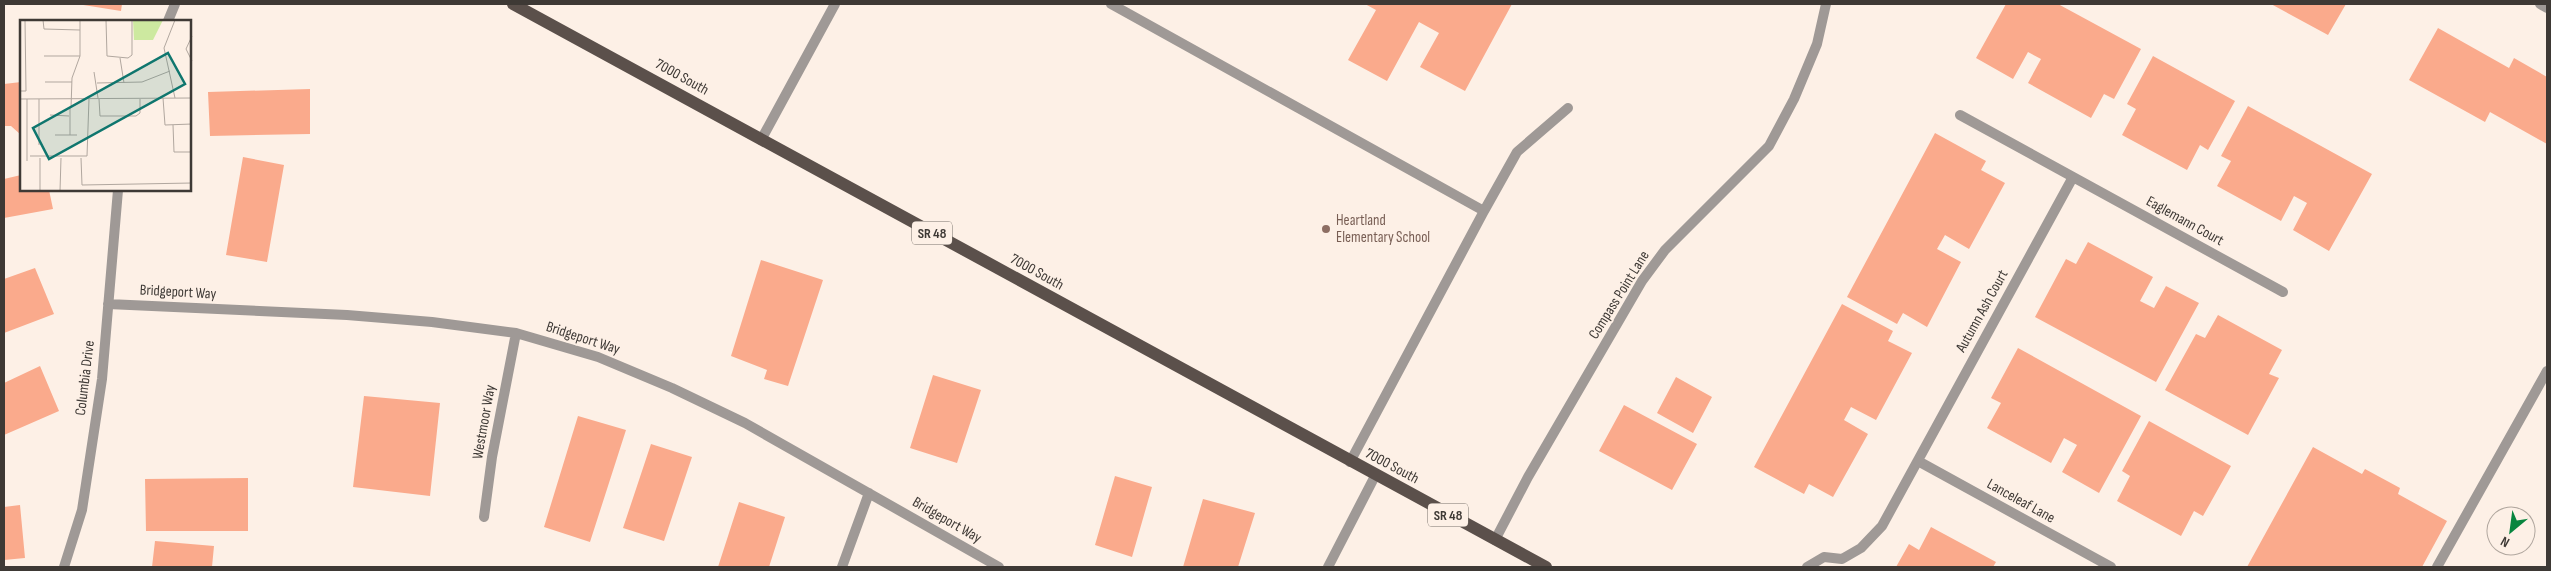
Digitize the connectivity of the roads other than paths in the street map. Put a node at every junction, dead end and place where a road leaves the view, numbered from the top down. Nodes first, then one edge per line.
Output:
1 (175, 4) edge
2 (513, 4) edge
3 (835, 4) edge
4 (1111, 4) edge
5 (1826, 4) edge
6 (2540, 4) edge
7 (2547, 8) edge
8 (168, 20) edge
9 (1568, 108) dead end
10 (1960, 115) dead end
11 (762, 140) junction
12 (2073, 177) junction
13 (118, 191) edge
14 (1484, 211) junction
15 (2283, 292) dead end
16 (108, 304) junction
17 (516, 333) junction
18 (2547, 371) edge
19 (1918, 461) junction
20 (1350, 462) junction
21 (1375, 476) junction
22 (869, 494) junction
23 (484, 517) dead end
24 (1495, 540) junction
25 (1840, 563) edge
26 (64, 567) edge
27 (842, 567) edge
28 (999, 567) edge
29 (1328, 567) edge
30 (1546, 567) edge
31 (1808, 567) edge
32 (2111, 567) edge
33 (2437, 567) edge

1 - 8 street
2 - 11 main road, 7000 South / SR 48
3 - 11 street
4 - 14 street
5 - 24 street, Compass Point Lane
6 - 7 street
9 - 14 street
10 - 12 street
11 - 20 main road, 7000 South / SR 48
12 - 15 street, Eaglemann Court
12 - 19 street, Autumn Ash Court
13 - 16 street, Columbia Drive
14 - 20 street
16 - 17 street, Bridgeport Way
16 - 26 street, Columbia Drive
17 - 22 street, Bridgeport Way
17 - 23 street, Westmoor Way
18 - 33 street
19 - 25 street, Autumn Ash Court
19 - 32 street, Lanceleaf Lane
20 - 21 main road, 7000 South / SR 48
21 - 24 main road, 7000 South / SR 48
21 - 29 street
22 - 27 street
22 - 28 street, Bridgeport Way
24 - 30 main road, 7000 South / SR 48
25 - 31 street, Autumn Ash Court

